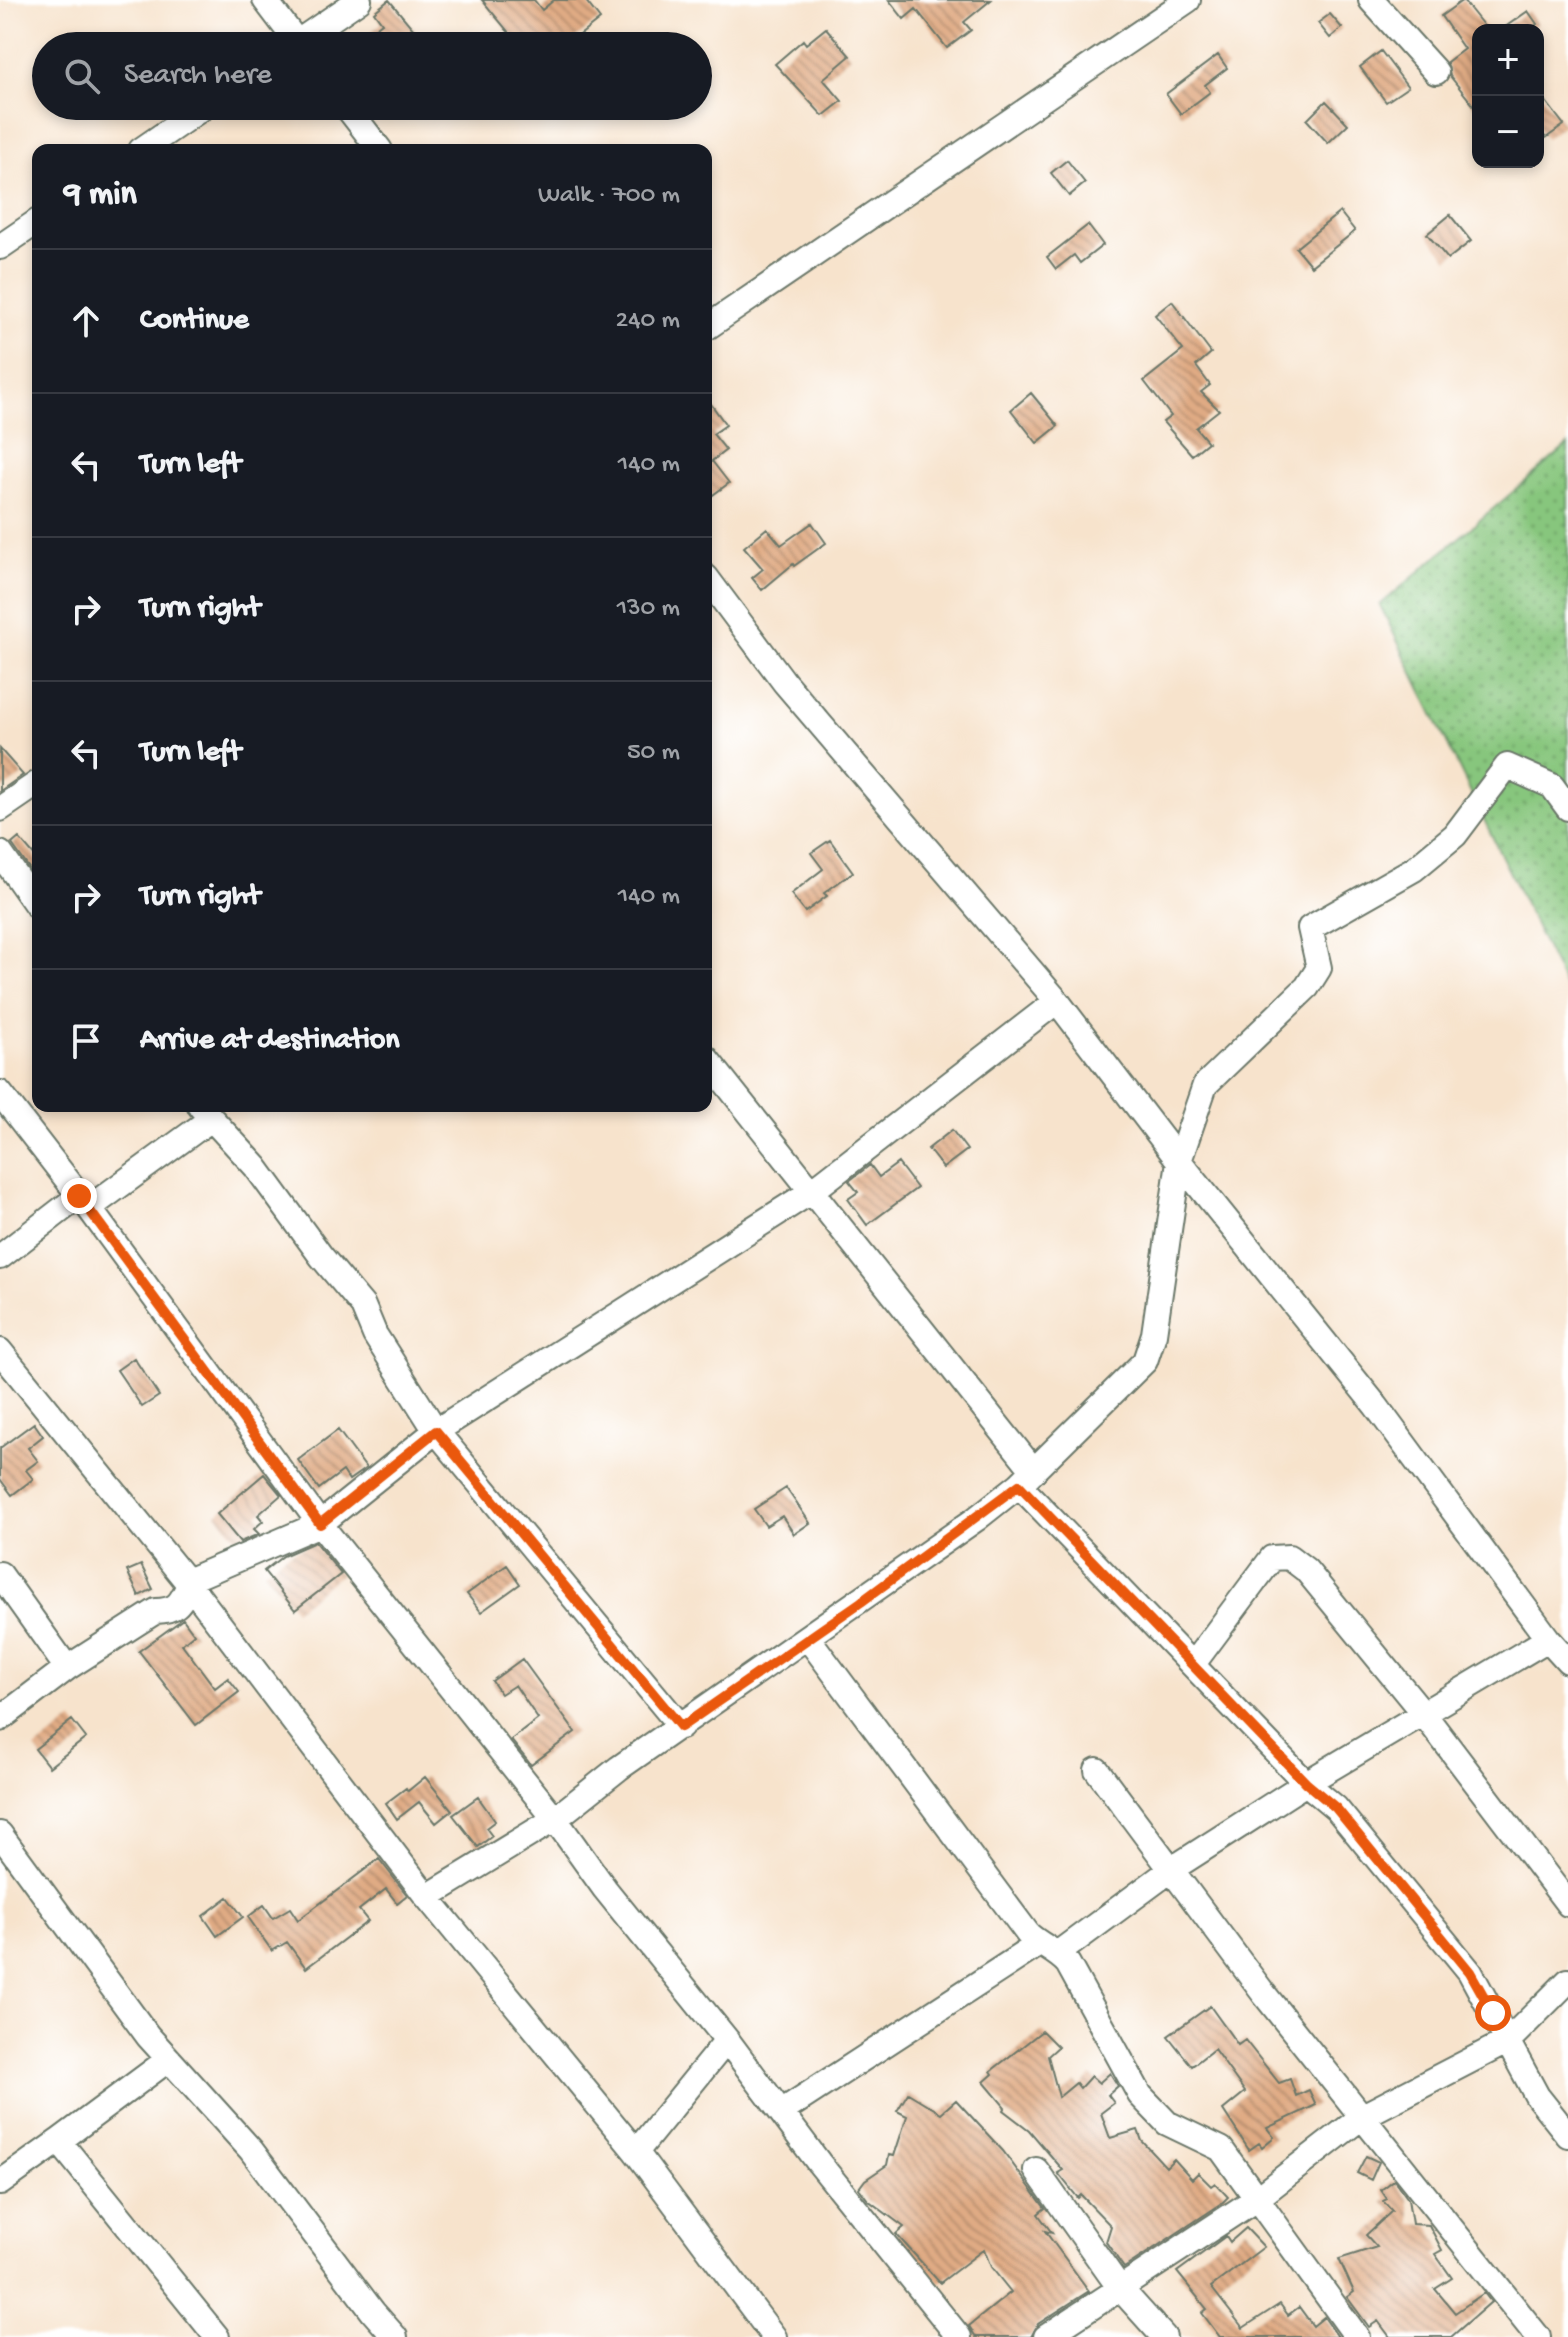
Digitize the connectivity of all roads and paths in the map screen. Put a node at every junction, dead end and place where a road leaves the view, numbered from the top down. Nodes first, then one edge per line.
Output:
1 (265, 0) edge
2 (359, 0) edge
3 (1188, 0) edge
4 (1371, 0) edge
5 (288, 32) edge
6 (315, 32) edge
7 (1436, 72) dead end
8 (185, 120) edge
9 (357, 120) edge
10 (150, 144) edge
11 (375, 144) edge
12 (32, 225) edge
13 (0, 247) edge
14 (712, 324) edge
15 (712, 585) edge
16 (32, 787) edge
17 (1568, 808) edge
18 (0, 809) edge
19 (0, 853) edge
20 (32, 898) edge
21 (1057, 1001) junction
22 (712, 1066) edge
23 (0, 1093) edge
24 (206, 1112) edge
25 (1179, 1161) junction
26 (812, 1191) junction
27 (84, 1202) junction
28 (0, 1257) edge
29 (0, 1351) edge
30 (436, 1431) junction
31 (1026, 1478) junction
32 (320, 1524) junction
33 (0, 1574) edge
34 (189, 1584) junction
35 (808, 1638) junction
36 (1548, 1639) junction
37 (1568, 1661) edge
38 (1193, 1664) junction
39 (67, 1668) junction
40 (1423, 1713) junction
41 (0, 1719) edge
42 (681, 1727) junction
43 (1097, 1770) dead end
44 (1306, 1783) junction
45 (555, 1819) junction
46 (0, 1834) edge
47 (1172, 1869) junction
48 (427, 1897) junction
49 (1568, 1904) edge
50 (1048, 1949) junction
51 (1568, 1981) edge
52 (727, 2040) junction
53 (1508, 2041) junction
54 (169, 2059) junction
55 (781, 2112) junction
56 (1363, 2116) junction
57 (1568, 2135) edge
58 (59, 2141) junction
59 (636, 2152) junction
60 (1036, 2170) dead end
61 (0, 2183) edge
62 (1256, 2199) junction
63 (1119, 2287) junction
64 (217, 2337) edge
65 (395, 2337) edge
66 (774, 2337) edge
67 (959, 2337) edge
68 (1046, 2337) edge
69 (1164, 2337) edge
70 (1357, 2337) edge
71 (1538, 2337) edge

1 - 5 street
2 - 6 street
3 - 14 street
4 - 7 street
8 - 10 street
9 - 11 street
12 - 13 street
15 - 21 street
16 - 18 street
17 - 25 street
19 - 20 street
21 - 25 street
21 - 26 street
22 - 26 street
23 - 27 street
24 - 27 street
24 - 30 street
25 - 31 street
25 - 36 street
26 - 30 street
26 - 31 street
27 - 28 street
27 - 32 street
29 - 34 street
30 - 32 street
30 - 42 street
31 - 35 street
31 - 38 street
32 - 34 street
32 - 45 street
33 - 39 street
34 - 39 street
34 - 48 street
35 - 42 street
35 - 50 street
36 - 37 street
36 - 40 street
38 - 40 street
38 - 44 street
39 - 41 street
40 - 44 street
40 - 49 street
42 - 45 street
43 - 47 street
44 - 47 street
44 - 53 street
45 - 48 street
45 - 52 street
46 - 54 street
47 - 50 street
47 - 56 street
48 - 59 street
50 - 55 street
50 - 62 street
51 - 53 street
52 - 55 street
52 - 59 street
53 - 56 street
53 - 57 street
54 - 58 street
54 - 65 street
55 - 67 street
56 - 62 street
56 - 71 street
58 - 61 street
58 - 64 street
59 - 66 street
60 - 63 street
62 - 63 street
62 - 70 street
63 - 68 street
63 - 69 street

